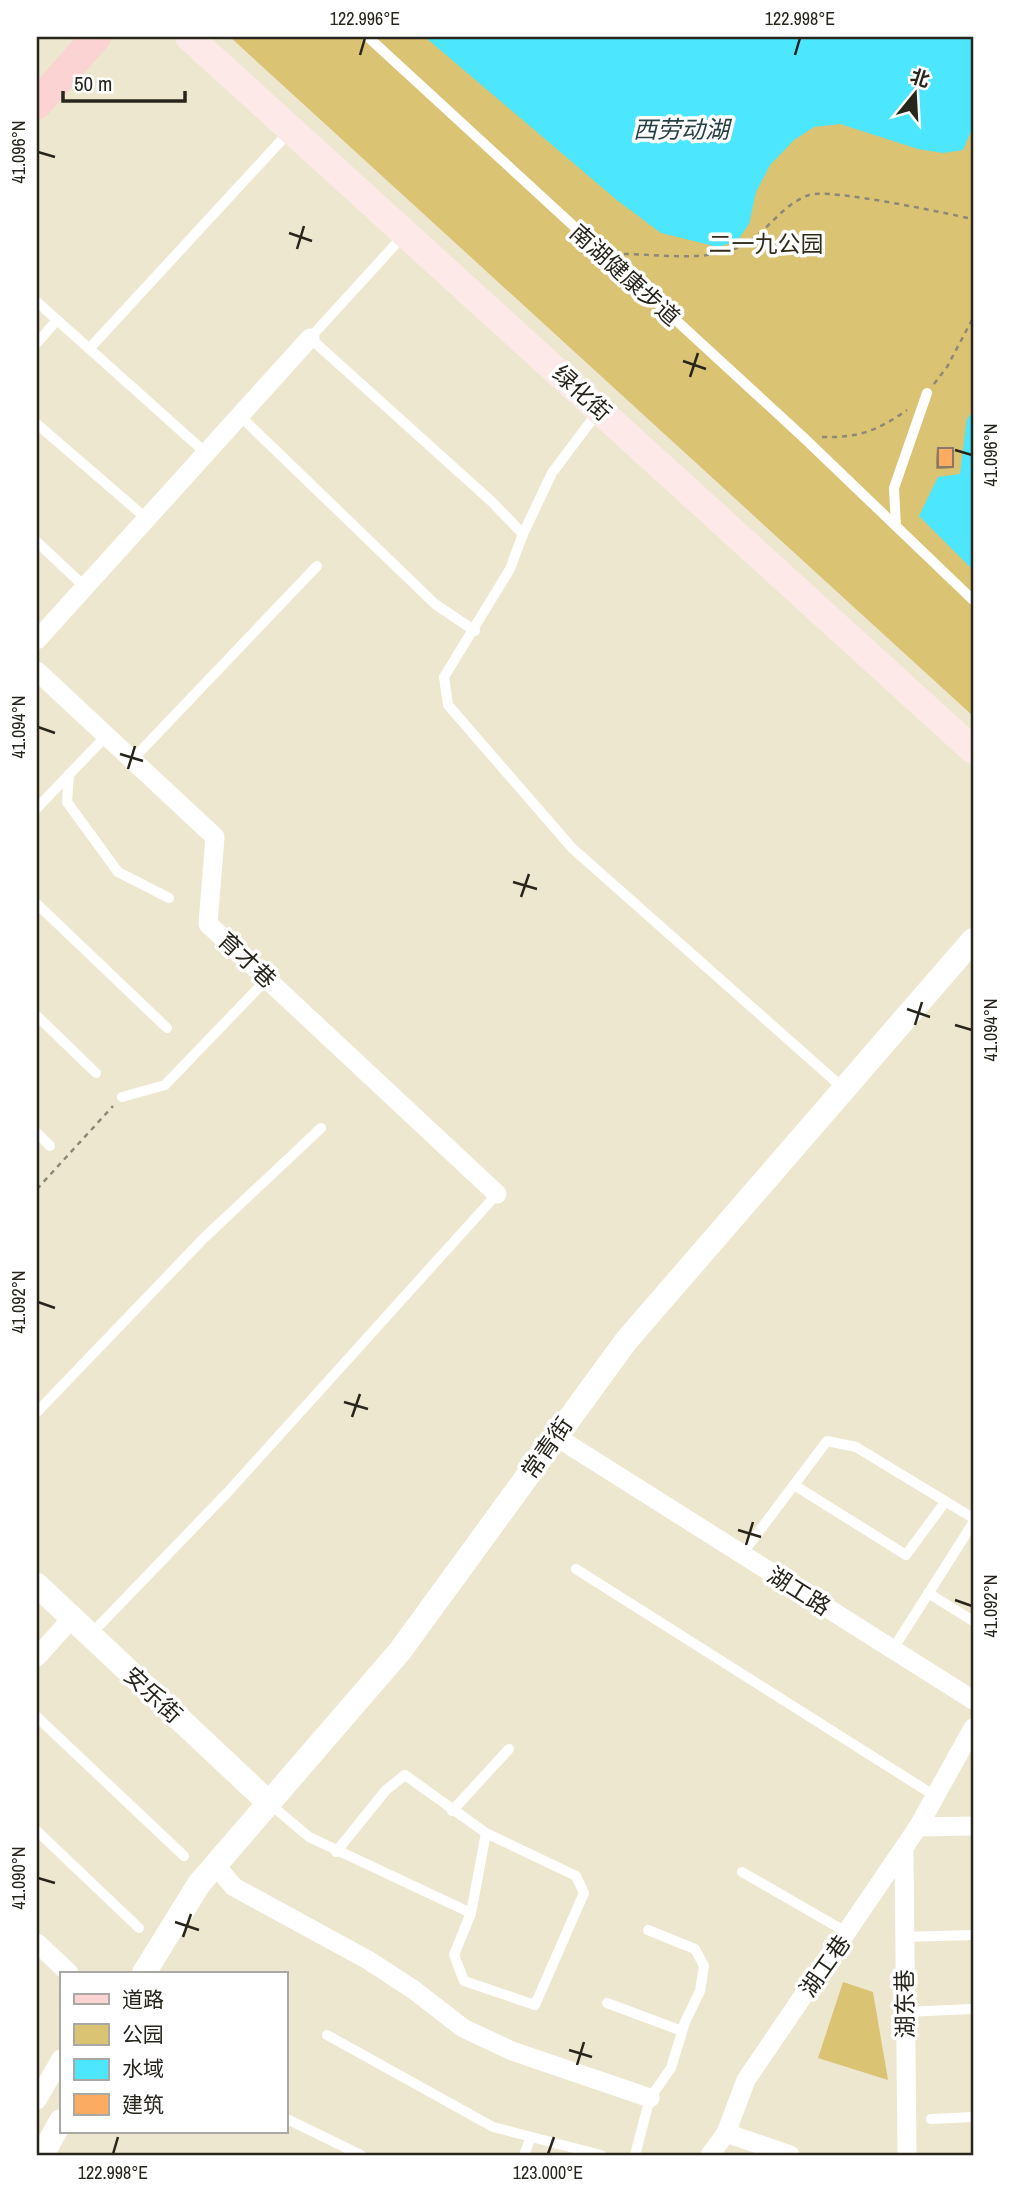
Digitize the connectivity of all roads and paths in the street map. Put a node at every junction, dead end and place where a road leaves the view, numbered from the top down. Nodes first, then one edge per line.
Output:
1 (96, 37) edge
2 (189, 37) edge
3 (368, 37) edge
4 (37, 104) edge
5 (290, 130) junction
6 (973, 219) edge
7 (405, 233) junction
8 (602, 254) junction
9 (37, 302) edge
10 (973, 318) edge
11 (57, 320) junction
12 (310, 338) junction
13 (37, 343) edge
14 (89, 349) junction
15 (927, 393) junction
16 (600, 410) junction
17 (240, 416) junction
18 (37, 424) edge
19 (803, 437) junction
20 (206, 454) junction
21 (147, 519) junction
22 (896, 526) junction
23 (523, 534) junction
24 (37, 542) edge
25 (317, 566) dead end
26 (85, 587) junction
27 (973, 600) edge
28 (475, 631) junction
29 (37, 640) edge
30 (37, 671) edge
31 (107, 735) junction
32 (973, 750) edge
33 (133, 759) junction
34 (69, 774) junction
35 (37, 808) edge
36 (169, 898) dead end
37 (37, 904) edge
38 (973, 940) edge
39 (267, 979) junction
40 (37, 1016) edge
41 (167, 1028) dead end
42 (96, 1073) dead end
43 (843, 1088) junction
44 (122, 1097) joint
45 (321, 1128) dead end
46 (37, 1133) edge
47 (50, 1146) dead end
48 (37, 1189) edge
49 (497, 1194) joint
50 (37, 1412) edge
51 (555, 1436) junction
52 (794, 1485) junction
53 (945, 1502) junction
54 (973, 1518) edge
55 (973, 1523) edge
56 (742, 1554) junction
57 (576, 1569) dead end
58 (37, 1586) edge
59 (928, 1593) junction
60 (973, 1621) edge
61 (81, 1627) junction
62 (892, 1649) junction
63 (37, 1657) edge
64 (973, 1700) edge
65 (37, 1717) edge
66 (973, 1728) edge
67 (509, 1749) dead end
68 (935, 1796) junction
69 (270, 1804) junction
70 (452, 1811) junction
71 (973, 1826) edge
72 (918, 1827) junction
73 (37, 1831) edge
74 (486, 1833) junction
75 (336, 1852) junction
76 (904, 1852) junction
77 (184, 1856) dead end
78 (216, 1866) junction
79 (741, 1872) dead end
80 (471, 1913) junction
81 (139, 1928) dead end
82 (841, 1928) dead end
83 (648, 1930) dead end
84 (973, 1935) edge
85 (904, 1937) junction
86 (37, 1943) edge
87 (68, 1972) edge
88 (145, 1972) edge
89 (607, 2003) dead end
90 (973, 2009) edge
91 (905, 2012) junction
92 (682, 2031) junction
93 (327, 2035) dead end
94 (60, 2061) edge
95 (650, 2098) junction
96 (37, 2100) edge
97 (973, 2117) edge
98 (287, 2119) edge
99 (931, 2119) dead end
100 (60, 2123) edge
101 (726, 2133) junction
102 (531, 2137) junction
103 (42, 2155) edge
104 (361, 2155) edge
105 (524, 2155) edge
106 (601, 2155) edge
107 (635, 2155) edge
108 (710, 2155) edge
109 (790, 2155) edge
110 (907, 2155) edge

1 - 4 main road
2 - 5 main road, 绿化街
3 - 8 lane, 南湖健康步道
5 - 7 main road, 绿化街
5 - 14 lane
6 - 8 path
7 - 12 lane
7 - 16 main road, 绿化街
8 - 19 lane, 南湖健康步道
9 - 11 lane
10 - 15 path
11 - 13 lane
11 - 14 lane
12 - 17 street
12 - 23 lane
14 - 20 lane
15 - 19 path
15 - 22 lane
16 - 23 lane
16 - 32 main road, 绿化街
17 - 20 street
17 - 28 lane
18 - 21 lane
19 - 22 lane, 南湖健康步道
20 - 21 street
21 - 26 street
22 - 27 lane, 南湖健康步道
23 - 28 lane
24 - 26 lane
25 - 33 lane
26 - 29 street
28 - 43 lane
30 - 31 street, 育才巷
31 - 33 street, 育才巷
31 - 34 lane
33 - 39 street, 育才巷
34 - 35 lane
34 - 36 lane
37 - 41 lane
38 - 43 street, 常青街
39 - 44 lane
39 - 49 street, 育才巷
40 - 42 lane
43 - 51 street, 常青街
44 - 48 path
45 - 50 lane
46 - 47 lane
49 - 61 lane
51 - 56 street, 湖工路
51 - 69 street, 常青街
52 - 53 lane
52 - 53 lane
52 - 56 lane
53 - 54 lane
55 - 59 lane
56 - 62 street, 湖工路
57 - 68 lane
58 - 61 street, 安乐街
59 - 60 lane
59 - 62 lane
61 - 63 street
61 - 69 street, 安乐街
62 - 64 street, 湖工路
65 - 77 lane
66 - 68 street
67 - 70 lane
68 - 72 street
69 - 75 lane
69 - 78 street, 常青街
70 - 74 lane
70 - 75 lane
71 - 72 street
72 - 76 street, 湖工巷
73 - 81 lane
74 - 80 lane
74 - 80 lane
75 - 80 lane
76 - 85 street, 湖东巷
76 - 101 street, 湖工巷
78 - 88 street, 常青街
78 - 95 street
79 - 82 lane
83 - 92 lane
84 - 85 lane
85 - 91 street, 湖东巷
86 - 87 street
89 - 92 lane
90 - 91 lane
91 - 110 street, 湖东巷
92 - 95 lane
93 - 102 lane
94 - 96 street
95 - 107 lane
97 - 99 lane
98 - 104 lane
100 - 103 street
101 - 108 street, 湖工巷
101 - 109 street
102 - 105 lane
102 - 106 lane

